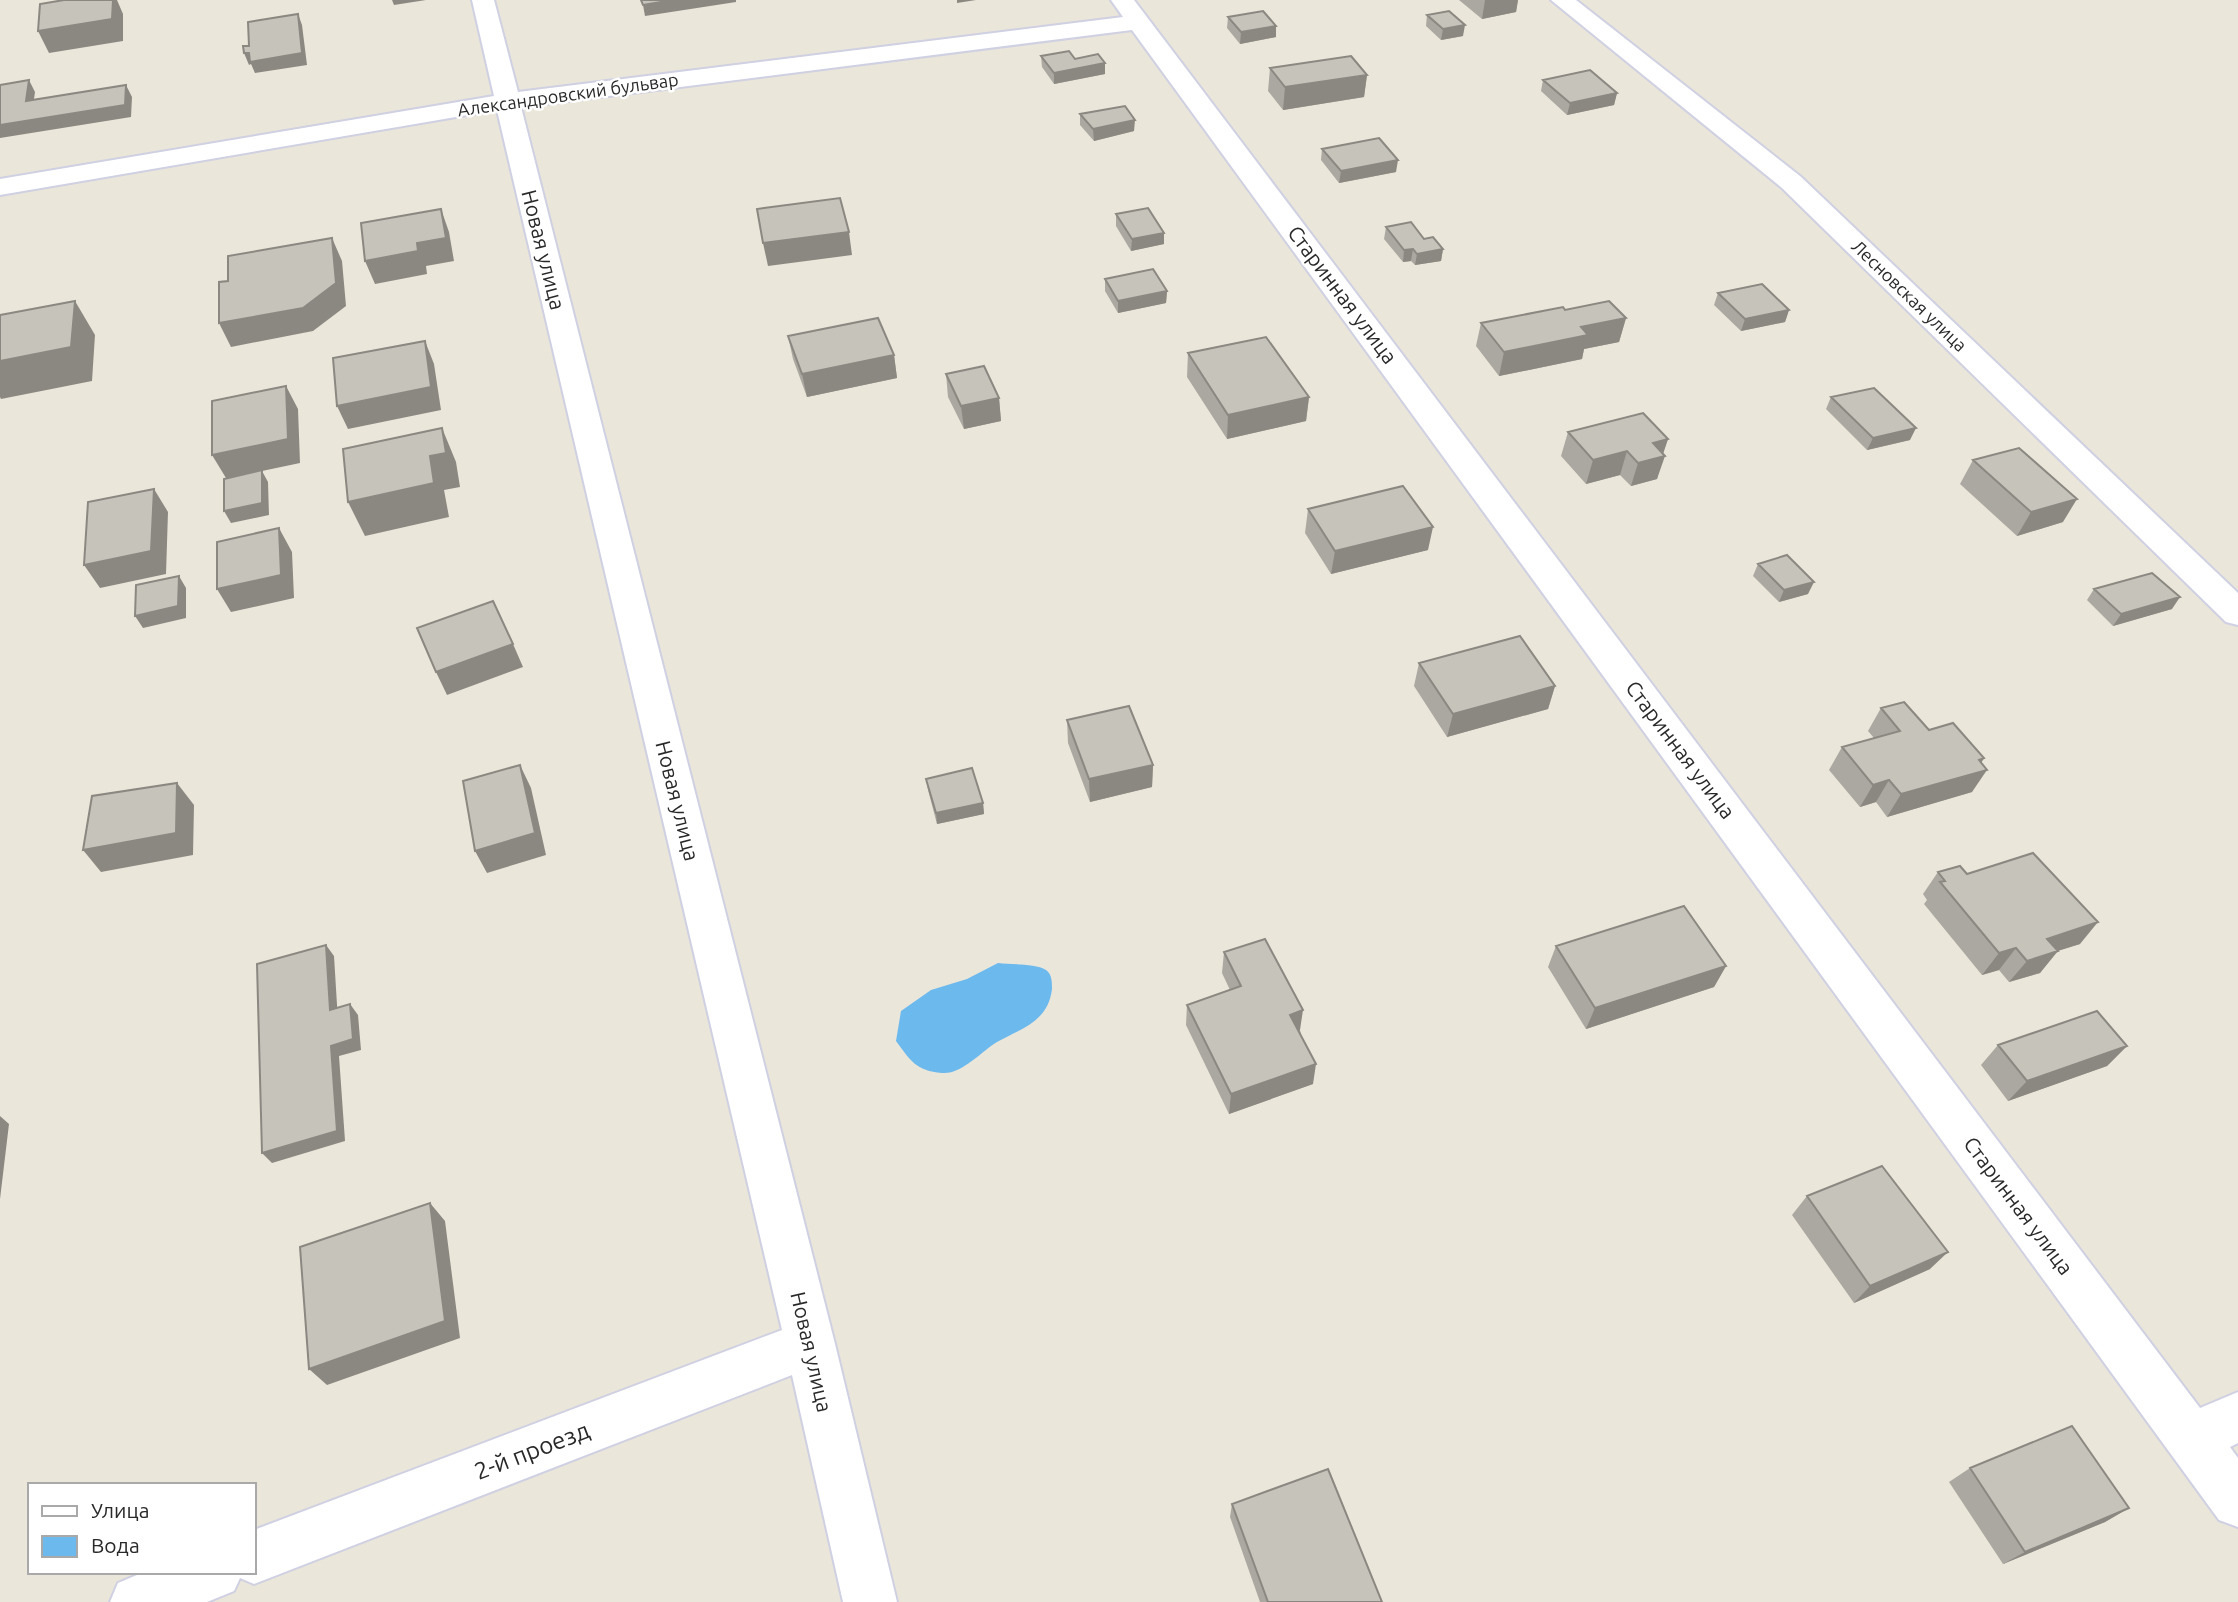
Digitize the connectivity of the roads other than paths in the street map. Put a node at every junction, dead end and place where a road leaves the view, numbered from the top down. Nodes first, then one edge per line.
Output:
1 (483, 0) edge
2 (1562, 0) edge
3 (1131, 11) edge
4 (507, 101) junction
5 (0, 187) edge
6 (2238, 613) edge
7 (810, 1344) junction
8 (2238, 1417) edge
9 (2192, 1439) junction
10 (2238, 1501) edge
11 (256, 1556) edge
12 (210, 1574) edge
13 (137, 1602) edge
14 (870, 1602) edge

1 - 4 street, Новая улица
2 - 6 street, Лесновская улица
3 - 4 street, Александровский бульвар
3 - 9 street, Старинная улица
4 - 5 street, Александровский бульвар
4 - 7 street, Новая улица
7 - 11 street, 2-й проезд
7 - 14 street, Новая улица
8 - 9 street
9 - 10 street, Старинная улица
12 - 13 street

